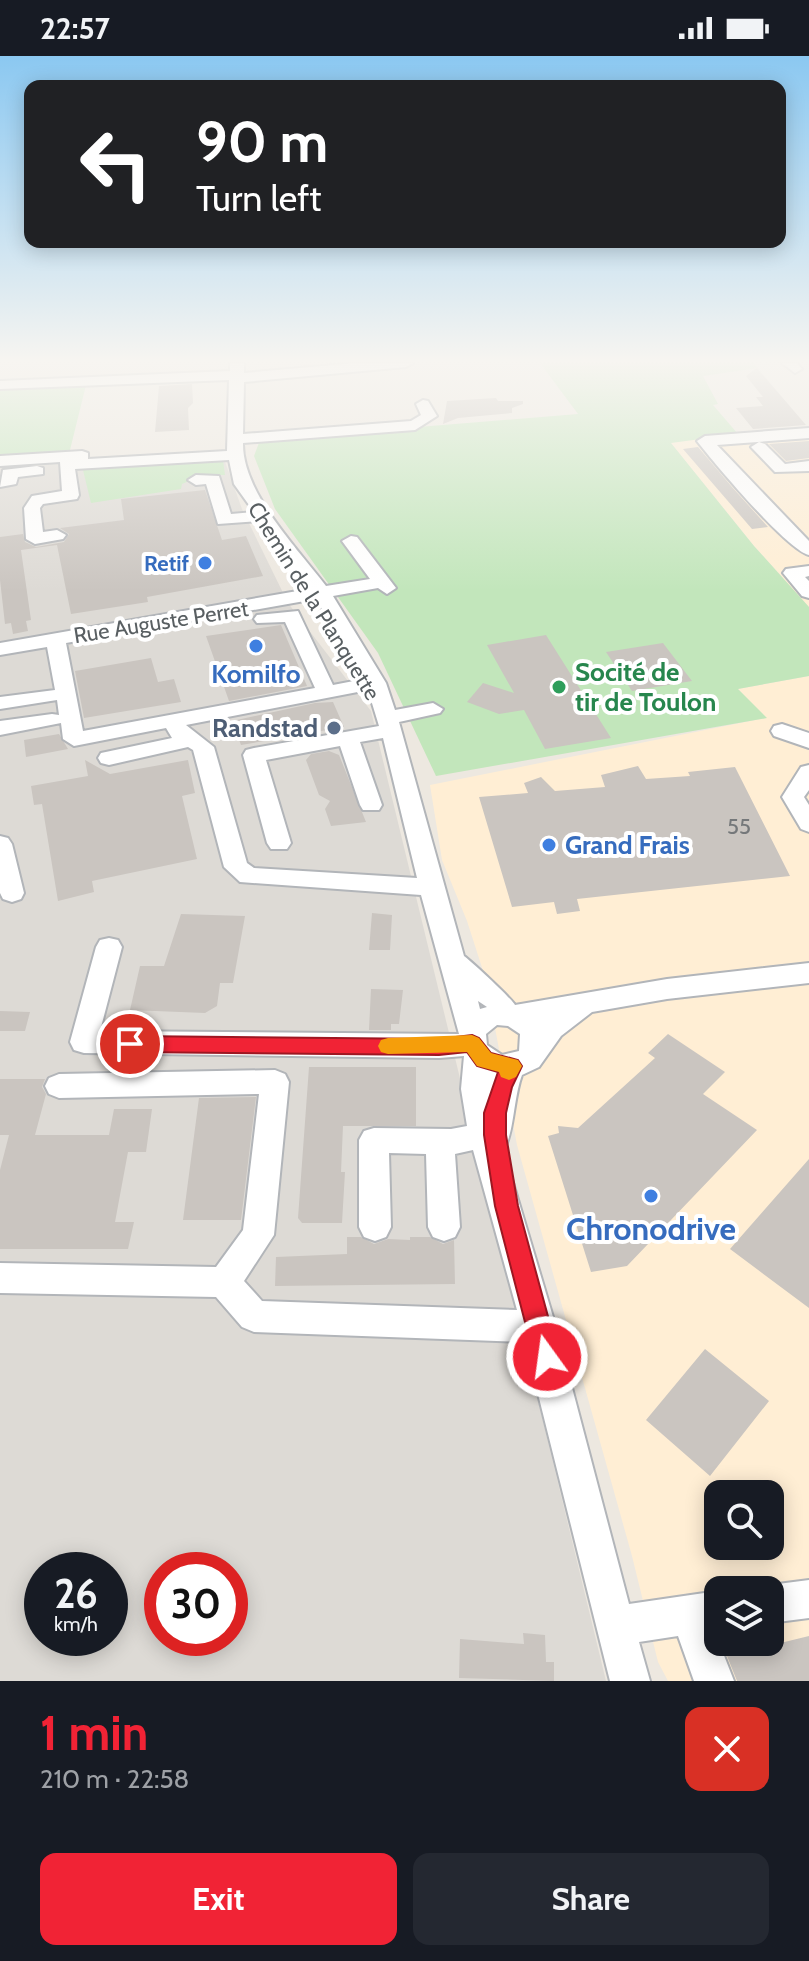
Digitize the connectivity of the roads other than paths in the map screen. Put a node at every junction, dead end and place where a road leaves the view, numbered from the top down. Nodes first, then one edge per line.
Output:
1 (235, 439) edge
2 (290, 439) edge
3 (733, 439) edge
4 (235, 445) junction
5 (759, 447) dead end
6 (0, 461) edge
7 (809, 466) edge
8 (67, 467) junction
9 (809, 475) edge
10 (788, 477) dead end
11 (196, 480) dead end
12 (242, 484) junction
13 (8, 485) edge
14 (258, 517) junction
15 (57, 535) dead end
16 (351, 541) dead end
17 (809, 550) edge
18 (809, 571) edge
19 (809, 592) edge
20 (315, 596) junction
21 (189, 631) dead end
22 (56, 640) junction
23 (0, 649) edge
24 (365, 685) junction
25 (327, 693) junction
26 (51, 695) dead end
27 (0, 703) edge
28 (433, 709) dead end
29 (52, 720) dead end
30 (175, 720) junction
31 (389, 724) junction
32 (0, 728) edge
33 (782, 731) dead end
34 (348, 739) junction
35 (192, 740) junction
36 (809, 741) edge
37 (109, 758) dead end
38 (809, 772) edge
39 (371, 805) dead end
40 (809, 824) edge
41 (279, 843) dead end
42 (0, 844) edge
43 (431, 887) junction
44 (12, 893) dead end
45 (109, 947) dead end
46 (451, 956) junction
47 (809, 973) edge
48 (695, 987) junction
49 (809, 987) edge
50 (588, 1002) junction
51 (509, 1015) junction
52 (475, 1043) junction
53 (523, 1059) junction
54 (59, 1086) dead end
55 (482, 1135) junction
56 (440, 1142) junction
57 (506, 1206) junction
58 (375, 1227) dead end
59 (444, 1227) dead end
60 (0, 1278) edge
61 (224, 1282) junction
62 (539, 1327) junction
63 (809, 1599) edge
64 (784, 1602) edge
65 (704, 1612) edge
66 (615, 1626) junction
67 (710, 1656) edge
68 (630, 1681) edge
69 (714, 1681) edge

1 - 4 street, Chemin de la Planquette
2 - 4 street
3 - 17 street
4 - 6 street
4 - 8 street
4 - 12 street, Chemin de la Planquette
5 - 7 street
8 - 13 street
8 - 15 street
9 - 10 street
11 - 14 street
12 - 14 street, Chemin de la Planquette
12 - 20 street, Chemin de la Planquette
14 - 20 street, Chemin de la Planquette
16 - 20 street, Rue Auguste Perret
18 - 19 street
20 - 22 street, Rue Auguste Perret
20 - 24 street, Chemin de la Planquette
20 - 31 street, Chemin de la Planquette
21 - 25 street
22 - 23 street, Rue Auguste Perret
22 - 30 street
24 - 25 street
24 - 31 street, Chemin de la Planquette
25 - 30 street
26 - 27 street
28 - 31 street
29 - 32 street
30 - 35 street
31 - 34 street
31 - 43 street, Chemin de la Planquette
33 - 36 street
34 - 39 street
34 - 41 street
35 - 37 street
35 - 43 street
38 - 40 street
42 - 44 street
43 - 46 street, Chemin de la Planquette
45 - 52 street
46 - 51 street, Chemin de la Planquette
46 - 52 street, Chemin de la Planquette
47 - 48 street
48 - 49 street
48 - 50 street
50 - 51 street
50 - 53 street
51 - 52 street
51 - 53 street
52 - 53 street
52 - 55 street, Chemin de la Planquette
53 - 57 street, Chemin de la Planquette
54 - 61 street
55 - 56 street
55 - 57 street, Chemin de la Planquette
56 - 58 street
56 - 59 street
57 - 62 street, Chemin de la Planquette
60 - 61 street
61 - 62 street
62 - 66 street, Chemin de la Planquette
63 - 64 street
65 - 66 street
66 - 68 street, Chemin de la Planquette
67 - 69 street

